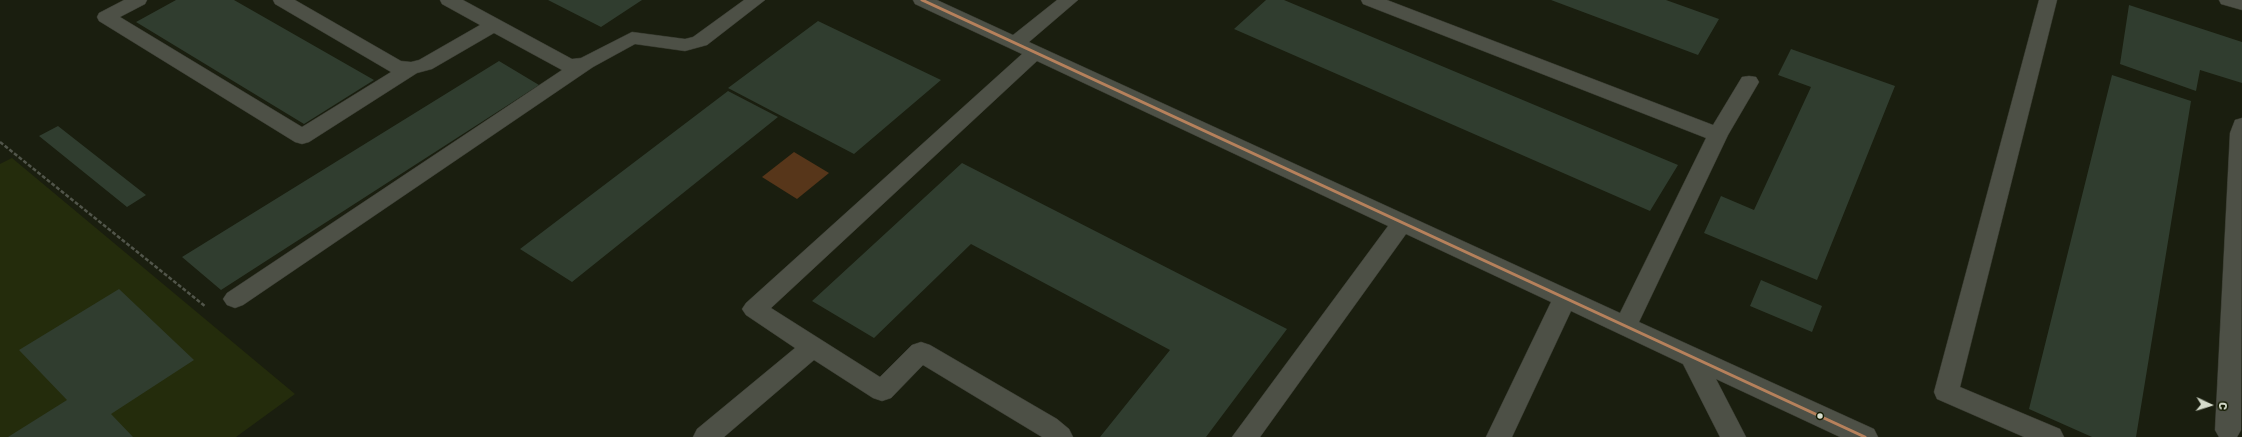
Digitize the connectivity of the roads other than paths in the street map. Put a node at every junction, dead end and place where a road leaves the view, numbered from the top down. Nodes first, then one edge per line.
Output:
1 (138, 0) edge
2 (282, 0) edge
3 (450, 0) edge
4 (756, 0) edge
5 (922, 0) edge
6 (1069, 0) edge
7 (1370, 0) edge
8 (2048, 0) edge
9 (2228, 0) edge
10 (2242, 4) edge
11 (494, 25) junction
12 (1025, 47) junction
13 (586, 63) junction
14 (411, 68) junction
15 (1749, 82) dead end
16 (2242, 125) edge
17 (1718, 135) junction
18 (1403, 222) junction
19 (1565, 298) junction
20 (235, 299) road end
21 (2237, 317) edge
22 (1626, 325) junction
23 (813, 347) junction
24 (1691, 355) junction
25 (2232, 434) edge
26 (706, 437) edge
27 (1060, 437) edge
28 (1245, 437) edge
29 (1499, 437) edge
30 (1732, 437) edge
31 (1865, 437) edge
32 (2051, 437) edge

1 - 14 street
2 - 14 street
3 - 11 street
4 - 13 street
5 - 12 street
6 - 12 street
7 - 17 street
8 - 32 street
9 - 10 street
11 - 13 street
11 - 14 street
12 - 18 street
12 - 23 street
13 - 20 street
15 - 17 street
16 - 21 street
17 - 22 street
18 - 19 street
18 - 28 street
19 - 22 street
19 - 29 street
21 - 25 street
22 - 24 street
23 - 26 street
23 - 27 street
24 - 30 street
24 - 31 street

